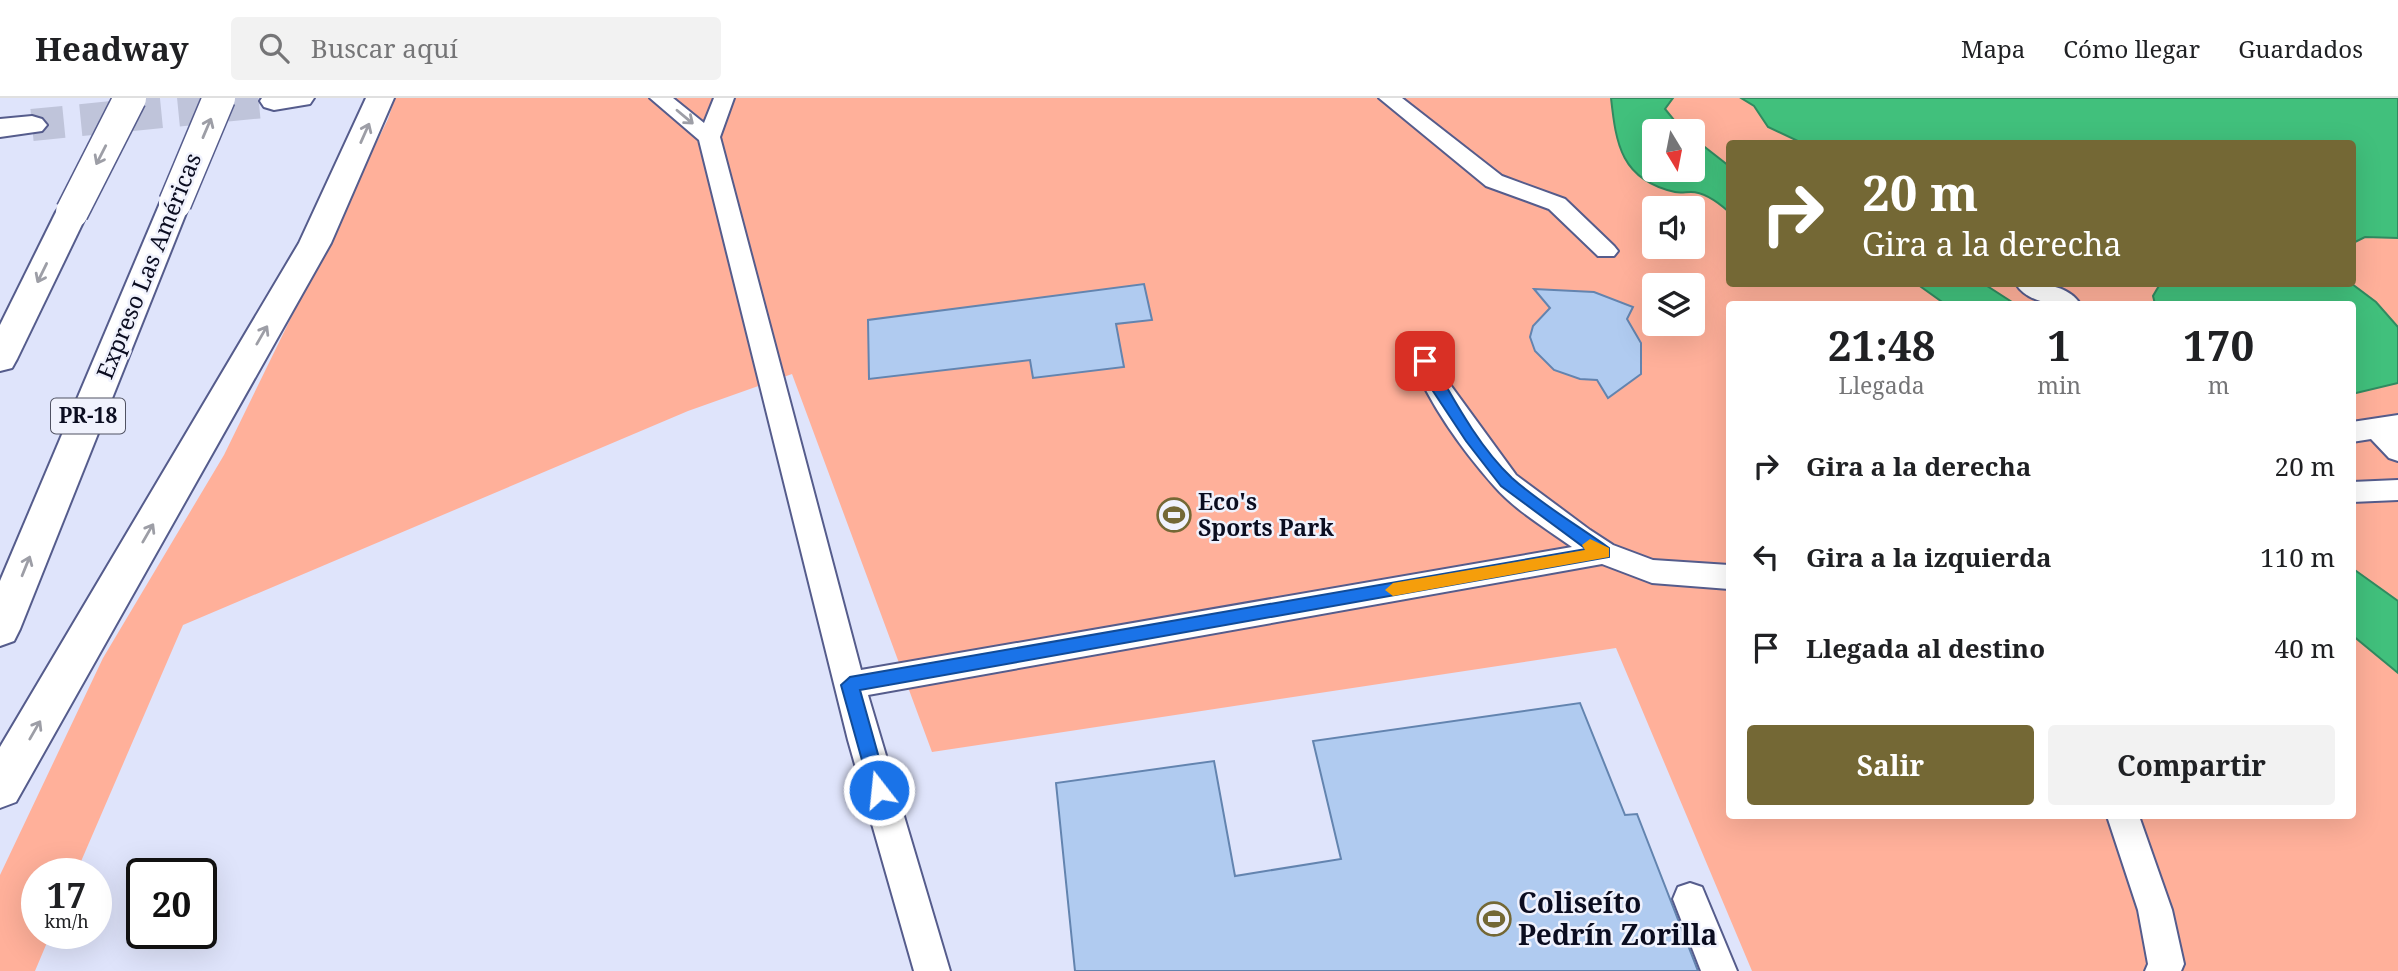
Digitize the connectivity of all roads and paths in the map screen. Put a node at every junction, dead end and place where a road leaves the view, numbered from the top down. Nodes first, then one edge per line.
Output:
1 (130, 98) edge
2 (219, 98) edge
3 (380, 98) edge
4 (660, 98) edge
5 (724, 98) edge
6 (1390, 98) edge
7 (32, 125) tunnel mouth
8 (0, 128) edge
9 (709, 137) junction
10 (1606, 251) dead end
11 (2034, 287) edge
12 (2062, 301) edge
13 (0, 359) edge
14 (1425, 361) dead end
15 (2376, 429) edge
16 (2398, 451) edge
17 (2398, 490) edge
18 (2356, 492) edge
19 (1603, 553) junction
20 (1726, 577) edge
21 (0, 629) edge
22 (850, 685) junction
23 (0, 788) edge
24 (2124, 819) edge
25 (1690, 900) dead end
26 (932, 971) edge
27 (1719, 971) edge
28 (2163, 971) edge

1 -> 13 main road, bridge
21 -> 2 main road, Expreso Las Américas / PR-18, bridge
23 -> 3 main road
4 -> 9 lane
5 - 9 lane
6 - 10 lane
7 - 8 main road
9 - 22 lane
11 - 12 lane
14 - 19 lane
15 - 16 lane
17 - 18 lane
19 - 20 lane
19 - 22 lane
22 - 26 lane
24 - 28 lane
25 - 27 lane

